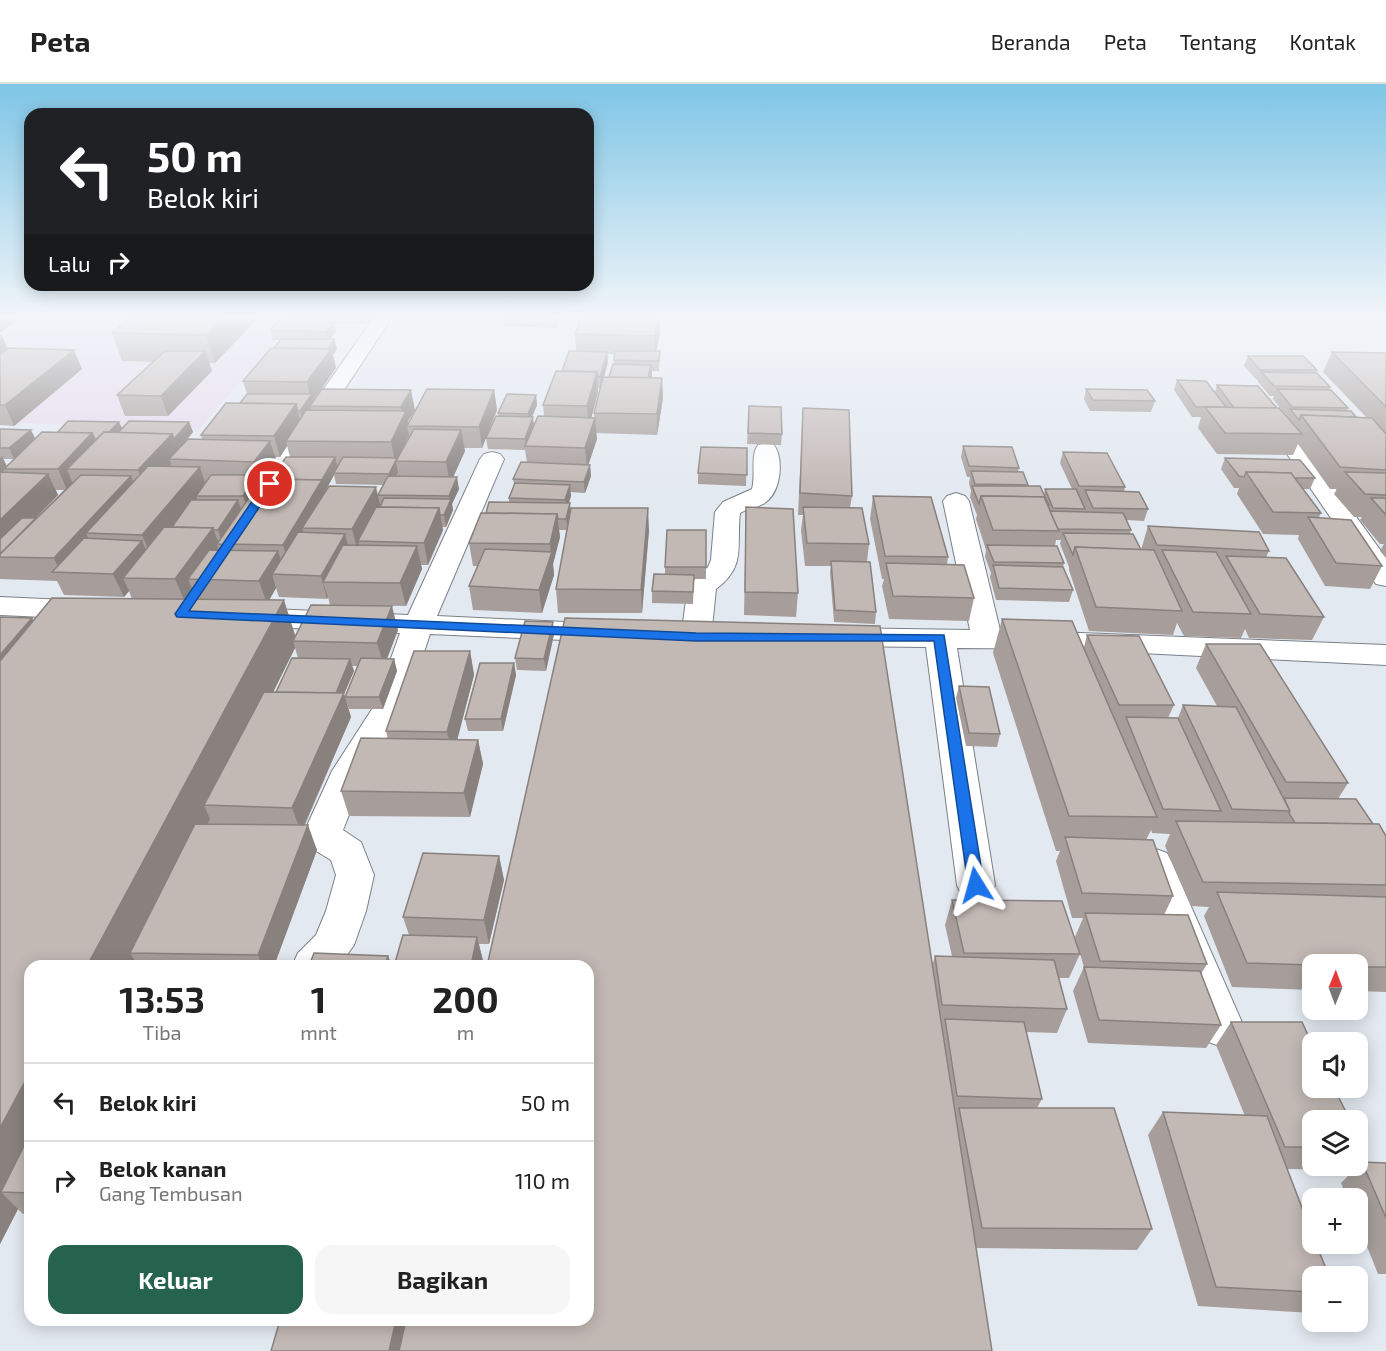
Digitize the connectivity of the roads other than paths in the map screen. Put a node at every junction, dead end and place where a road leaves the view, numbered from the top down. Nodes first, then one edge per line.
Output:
1 (344, 375) edge
2 (1281, 429) edge
3 (766, 450) dead end
4 (492, 459) dead end
5 (956, 501) dead end
6 (253, 508) edge
7 (1386, 578) edge
8 (0, 606) edge
9 (113, 611) edge
10 (217, 616) edge
11 (418, 625) junction
12 (638, 634) edge
13 (696, 637) edge
14 (812, 637) edge
15 (940, 637) junction
16 (987, 637) junction
17 (1059, 639) junction
18 (1386, 655) edge
19 (1073, 672) edge
20 (1142, 837) edge
21 (976, 885) dead end
22 (319, 960) edge
23 (1222, 1027) edge

1 - 6 street
2 - 7 street
3 - 13 street
4 - 11 street
5 - 16 street
8 - 9 street
10 - 11 street
11 - 12 street
11 - 22 street
14 - 15 street
15 - 16 street
15 - 21 street
16 - 17 street
17 - 18 street
17 - 19 street
20 - 23 street

